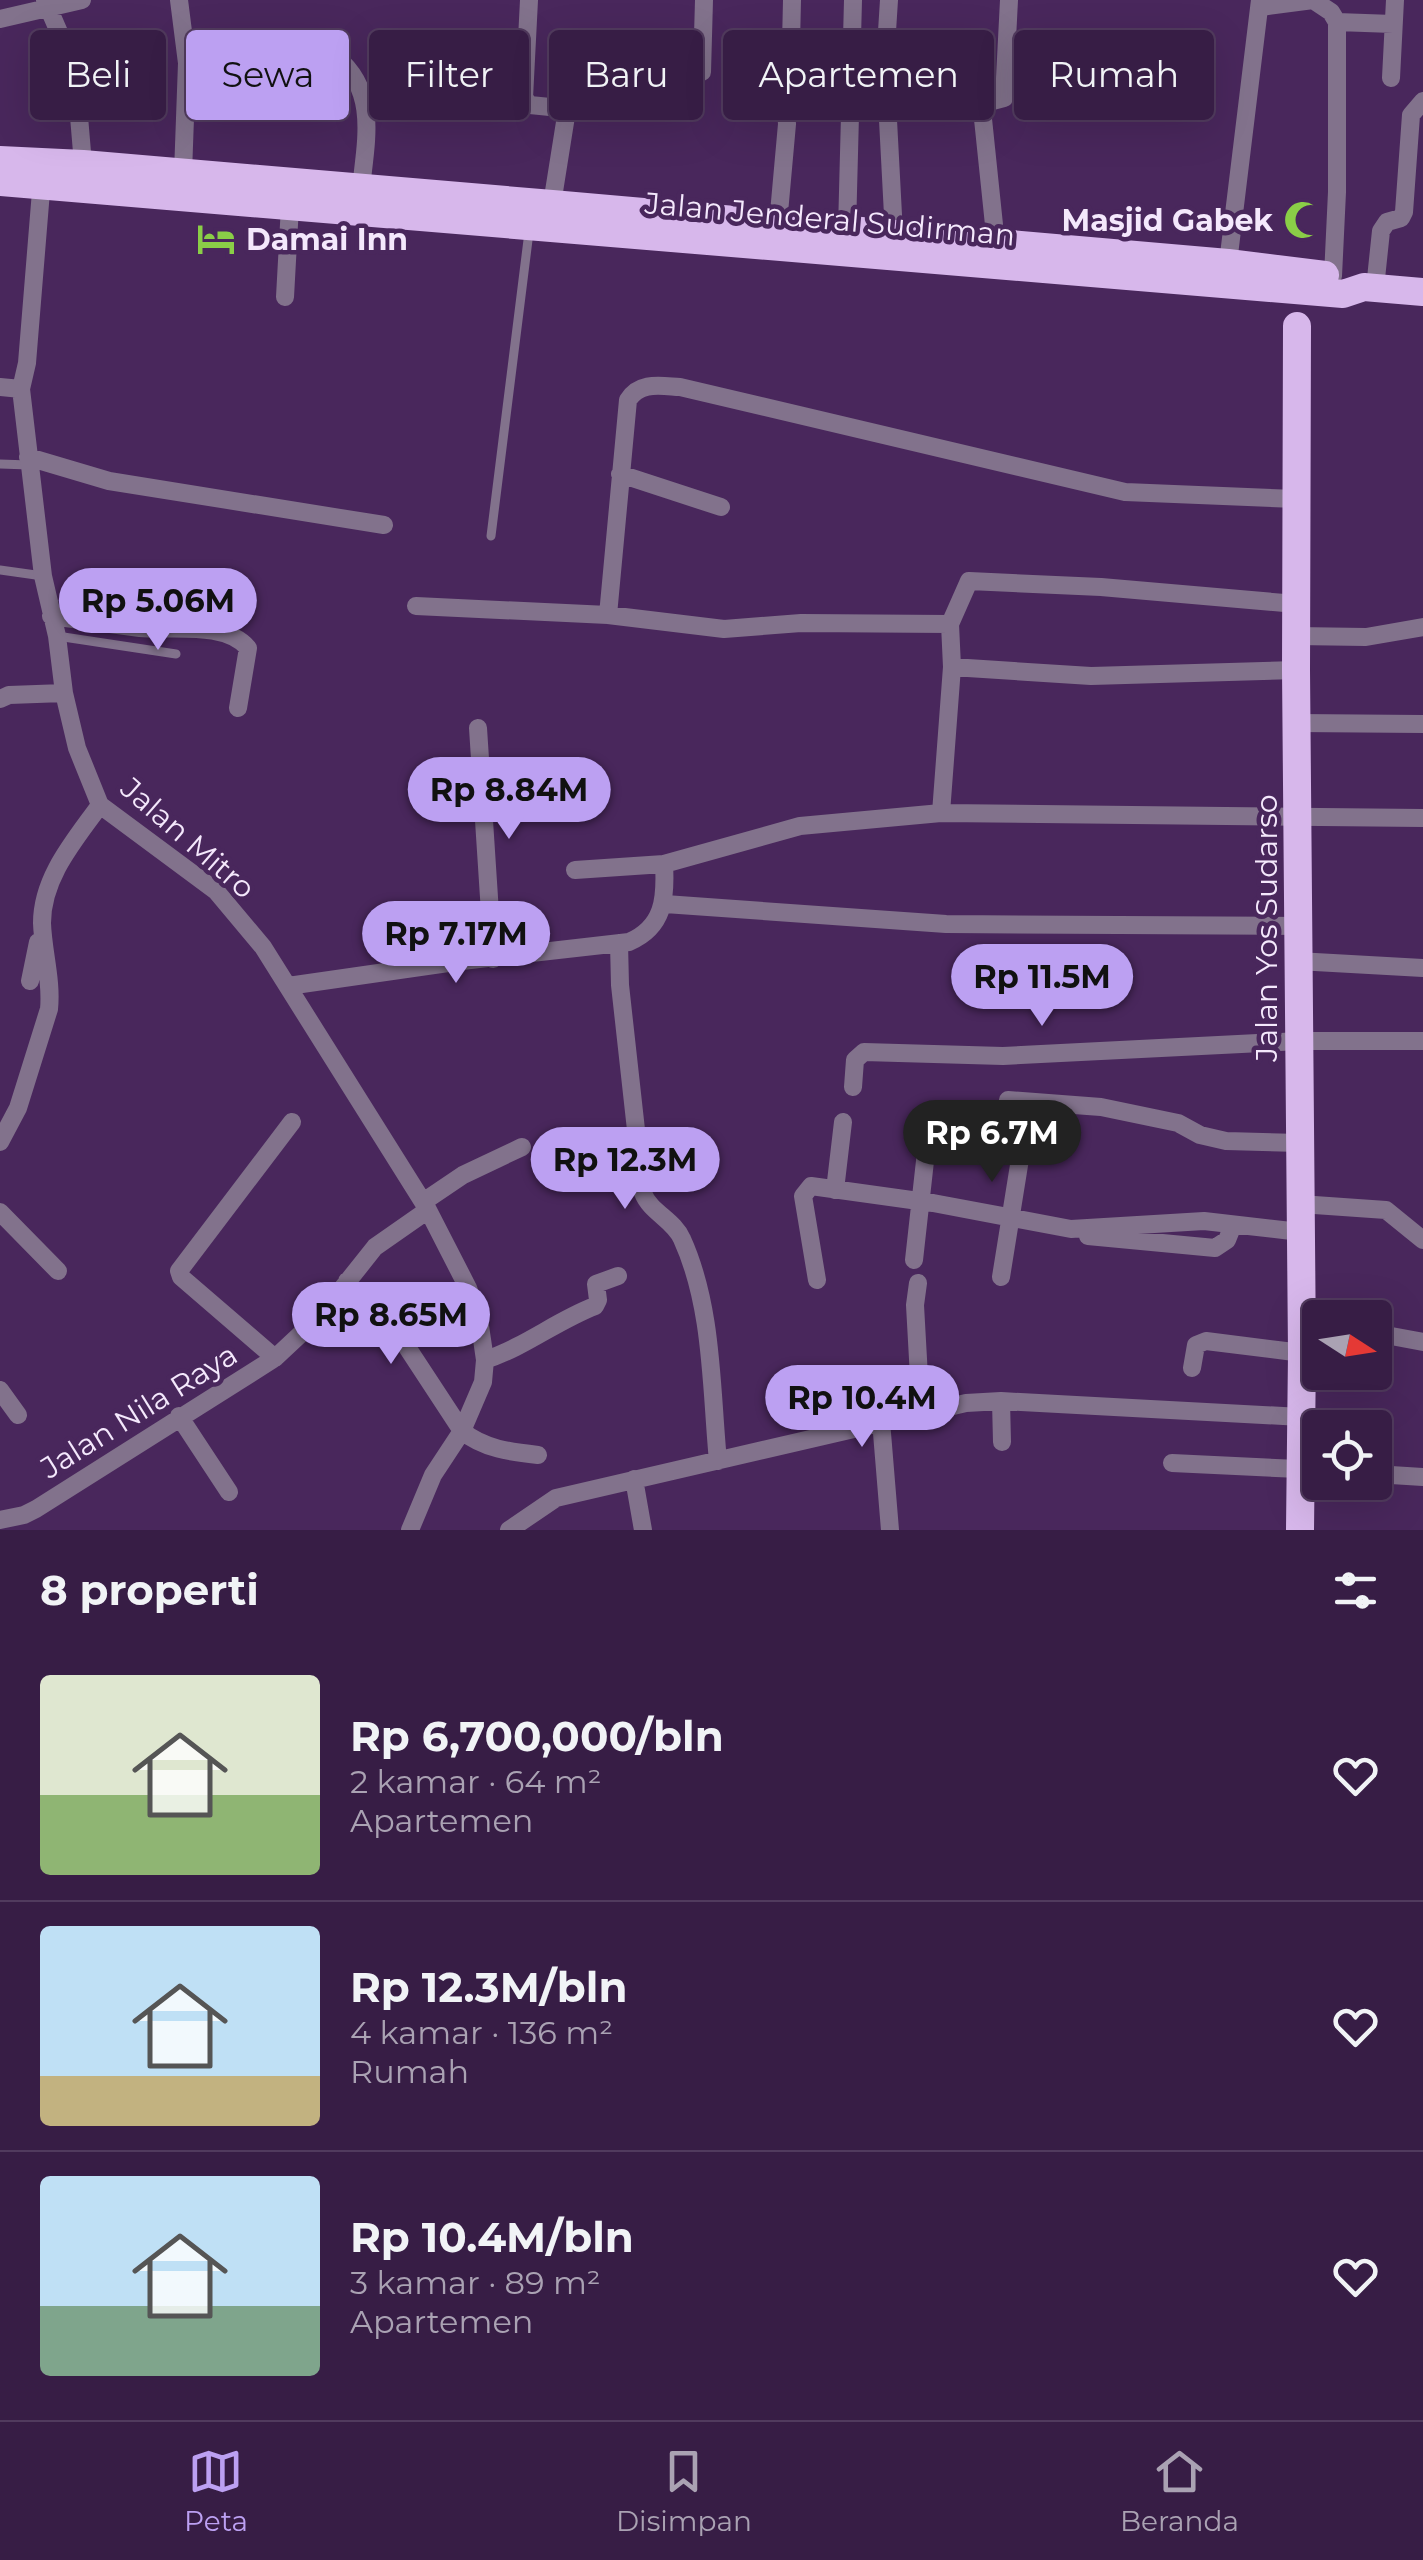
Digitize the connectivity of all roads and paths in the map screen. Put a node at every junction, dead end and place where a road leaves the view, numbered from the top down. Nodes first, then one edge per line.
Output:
1 (82, 0) edge
2 (180, 0) edge
3 (529, 0) edge
4 (704, 0) edge
5 (792, 0) edge
6 (853, 0) edge
7 (888, 0) edge
8 (1009, 0) edge
9 (1394, 0) edge
10 (47, 3) edge
11 (1260, 3) edge
12 (0, 19) edge
13 (1337, 22) junction
14 (1393, 24) junction
15 (703, 36) edge
16 (349, 68) edge
17 (1390, 78) dead end
18 (1423, 101) edge
19 (0, 160) edge
20 (83, 164) junction
21 (183, 173) junction
22 (42, 174) junction
23 (0, 182) edge
24 (360, 188) junction
25 (552, 204) junction
26 (290, 206) junction
27 (530, 224) junction
28 (778, 224) junction
29 (646, 225) junction
30 (847, 230) junction
31 (894, 234) junction
32 (996, 244) junction
33 (1228, 263) junction
34 (1333, 276) junction
35 (1369, 288) junction
36 (1423, 292) edge
37 (285, 298) dead end
38 (1297, 326) dead end
39 (0, 387) edge
40 (21, 389) junction
41 (28, 461) junction
42 (0, 464) edge
43 (620, 474) junction
44 (1295, 499) junction
45 (721, 508) dead end
46 (384, 525) dead end
47 (491, 536) dead end
48 (0, 570) edge
49 (43, 576) junction
50 (1296, 604) junction
51 (416, 606) dead end
52 (608, 615) junction
53 (51, 616) junction
54 (950, 624) junction
55 (1423, 628) edge
56 (57, 636) junction
57 (1296, 636) junction
58 (176, 654) dead end
59 (952, 667) junction
60 (1296, 670) junction
61 (64, 692) junction
62 (0, 700) edge
63 (238, 708) dead end
64 (1297, 723) junction
65 (1423, 724) edge
66 (478, 728) dead end
67 (100, 805) junction
68 (941, 813) junction
69 (1298, 816) junction
70 (1423, 818) edge
71 (664, 864) junction
72 (575, 870) dead end
73 (665, 904) junction
74 (42, 922) junction
75 (1299, 926) junction
76 (619, 943) junction
77 (493, 959) junction
78 (1297, 962) junction
79 (1423, 968) edge
80 (30, 982) dead end
81 (288, 986) junction
82 (1299, 1041) junction
83 (1423, 1041) edge
84 (853, 1087) dead end
85 (1008, 1100) dead end
86 (292, 1122) dead end
87 (843, 1122) dead end
88 (0, 1142) edge
89 (927, 1143) dead end
90 (1300, 1144) junction
91 (522, 1147) dead end
92 (1020, 1159) dead end
93 (835, 1190) junction
94 (918, 1201) junction
95 (426, 1206) junction
96 (0, 1212) edge
97 (1300, 1218) junction
98 (1010, 1220) junction
99 (1233, 1225) junction
100 (1071, 1229) junction
101 (1423, 1240) edge
102 (914, 1260) dead end
103 (58, 1271) dead end
104 (618, 1276) dead end
105 (1001, 1277) dead end
106 (817, 1280) dead end
107 (347, 1281) junction
108 (918, 1283) dead end
109 (1304, 1300) edge
110 (1392, 1337) edge
111 (1423, 1342) edge
112 (1302, 1346) edge
113 (275, 1358) junction
114 (486, 1360) junction
115 (1192, 1368) dead end
116 (0, 1390) edge
117 (1001, 1401) junction
118 (922, 1413) junction
119 (18, 1415) dead end
120 (179, 1416) junction
121 (1302, 1417) edge
122 (881, 1421) junction
123 (462, 1430) junction
124 (1002, 1442) dead end
125 (538, 1455) dead end
126 (718, 1462) junction
127 (1172, 1463) dead end
128 (1302, 1470) edge
129 (1392, 1475) edge
130 (1423, 1477) edge
131 (634, 1479) junction
132 (229, 1492) dead end
133 (1305, 1500) edge
134 (3, 1522) edge
135 (410, 1530) edge
136 (510, 1530) edge
137 (643, 1530) edge
138 (890, 1530) edge
139 (1300, 1530) edge

1 - 10 street
2 - 21 street
3 - 25 street
4 - 15 street
5 - 28 street
6 - 30 street
7 - 31 street
8 - 32 street
9 - 14 street
10 - 12 street
10 - 20 street
11 - 13 street
11 - 33 street
13 - 14 street
13 - 34 street
14 - 17 street
16 - 24 street
18 - 35 street
19 - 22 highway, Jalan Jenderal Sudirman
20 - 21 highway, Jalan Jenderal Sudirman
20 - 22 highway, Jalan Jenderal Sudirman
21 - 24 highway, Jalan Jenderal Sudirman
22 - 23 highway, Jalan Jenderal Sudirman
22 - 26 highway, Jalan Jenderal Sudirman
22 - 40 street, Jalan Mitro
24 - 25 highway, Jalan Jenderal Sudirman
25 - 29 highway, Jalan Jenderal Sudirman
26 - 27 highway, Jalan Jenderal Sudirman
26 - 37 street
27 - 29 highway, Jalan Jenderal Sudirman
27 - 47 lane
28 - 29 highway, Jalan Jenderal Sudirman
28 - 30 highway, Jalan Jenderal Sudirman
29 - 35 highway, Jalan Jenderal Sudirman
30 - 31 highway, Jalan Jenderal Sudirman
31 - 32 highway, Jalan Jenderal Sudirman
32 - 33 highway, Jalan Jenderal Sudirman
33 - 34 highway, Jalan Jenderal Sudirman
34 - 35 highway, Jalan Jenderal Sudirman
35 - 36 highway
38 - 44 highway, Jalan Yos Sudarso
39 - 40 street
40 - 41 street, Jalan Mitro
41 - 42 lane
41 - 46 street
41 - 49 street, Jalan Mitro
43 - 44 street
43 - 45 street
43 - 52 street
44 - 50 highway, Jalan Yos Sudarso
48 - 49 lane
49 - 53 street, Jalan Mitro
50 - 54 street
50 - 57 highway, Jalan Yos Sudarso
51 - 52 street
52 - 54 street
53 - 56 street, Jalan Mitro
53 - 63 street
54 - 59 street
55 - 57 street
56 - 58 lane
56 - 61 street, Jalan Mitro
57 - 60 highway, Jalan Yos Sudarso
59 - 60 street
59 - 68 street
60 - 64 highway, Jalan Yos Sudarso
61 - 62 street
61 - 67 street, Jalan Mitro
64 - 65 street
64 - 69 highway, Jalan Yos Sudarso
66 - 77 street
67 - 74 street
67 - 81 street, Jalan Mitro
68 - 69 street
68 - 71 street
69 - 70 street
69 - 75 highway, Jalan Yos Sudarso
71 - 72 street
71 - 73 street
73 - 75 street
73 - 76 street
74 - 80 street
74 - 88 street
75 - 78 highway, Jalan Yos Sudarso
76 - 77 street
76 - 126 street
77 - 81 street
78 - 79 street
78 - 82 highway, Jalan Yos Sudarso
81 - 95 street, Jalan Mitro
82 - 83 street
82 - 84 street
82 - 90 highway, Jalan Yos Sudarso
85 - 90 street
86 - 113 street
87 - 93 street
89 - 94 street
90 - 97 highway, Jalan Yos Sudarso
91 - 95 street, Jalan Nila Raya
92 - 98 street
93 - 94 street
93 - 106 street
94 - 98 street
94 - 102 street
95 - 107 street, Jalan Nila Raya
95 - 114 street, Jalan Mitro
96 - 103 street
97 - 99 street
97 - 101 street
97 - 109 highway, Jalan Yos Sudarso
98 - 100 street
98 - 105 street
99 - 100 street
99 - 100 street
104 - 114 street
107 - 113 street, Jalan Nila Raya
107 - 123 street
108 - 118 street
110 - 111 street
112 - 115 street
113 - 120 street, Jalan Nila Raya
114 - 123 street
116 - 119 street
117 - 118 street
117 - 121 street
117 - 124 street
118 - 122 street
120 - 132 street
120 - 134 street, Jalan Nila Raya
122 - 126 street
122 - 138 street
123 - 125 street
123 - 135 street
126 - 131 street
127 - 128 street
129 - 130 street
131 - 136 street
131 - 137 street
133 - 139 highway, Jalan Yos Sudarso

